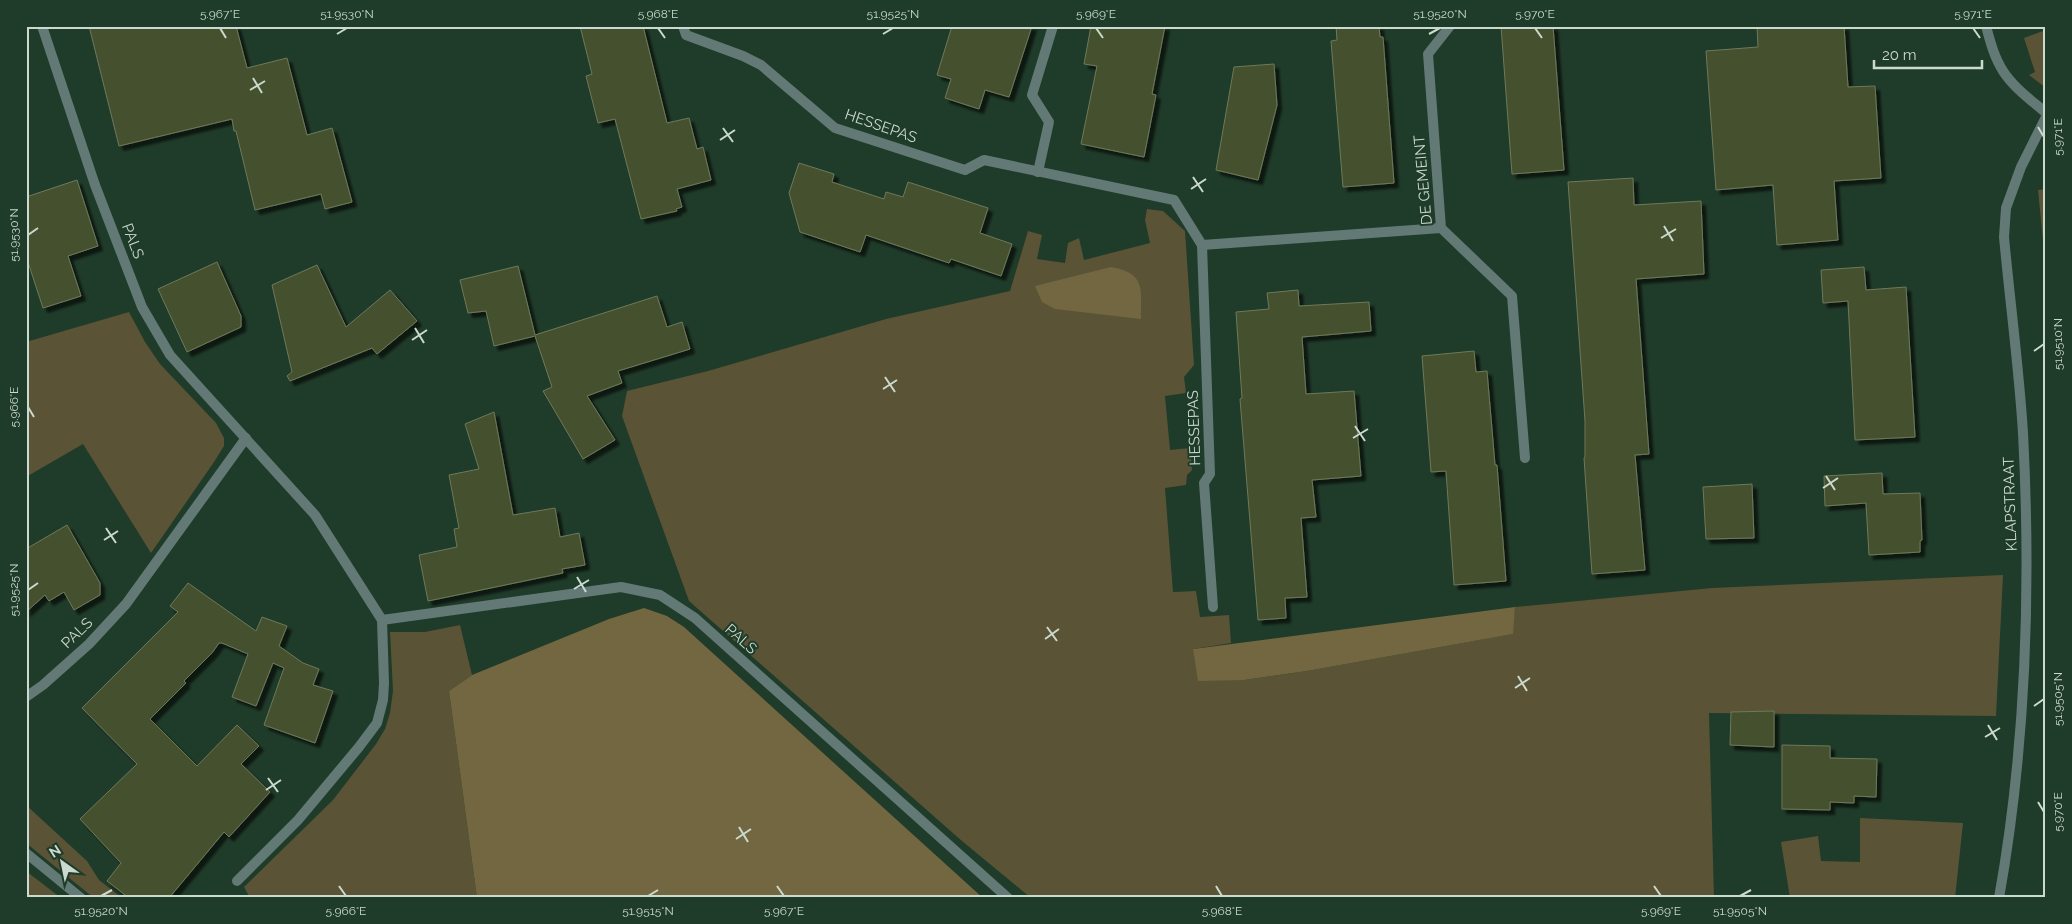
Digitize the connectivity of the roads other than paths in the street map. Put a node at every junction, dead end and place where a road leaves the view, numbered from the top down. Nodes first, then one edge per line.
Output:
1 (42, 26) edge
2 (683, 26) edge
3 (1053, 26) edge
4 (1450, 26) edge
5 (1986, 26) edge
6 (2046, 112) edge
7 (2046, 117) edge
8 (1038, 172) junction
9 (1441, 228) junction
10 (1202, 245) junction
11 (246, 438) junction
12 (1525, 458) dead end
13 (1213, 607) dead end
14 (382, 620) junction
15 (26, 697) edge
16 (26, 853) edge
17 (237, 881) dead end
18 (81, 898) edge
19 (1008, 898) edge
20 (1999, 898) edge

1 - 11 street, PALS
2 - 8 street, HESSEPAS
3 - 8 street
4 - 9 street, DE GEMEINT
5 - 6 street
7 - 20 street, KLAPSTRAAT
8 - 10 street, HESSEPAS
9 - 10 street
9 - 12 street, DE GEMEINT
10 - 13 street, HESSEPAS
11 - 14 street, PALS
11 - 15 street, PALS
14 - 17 street
14 - 19 street, PALS
16 - 18 street

